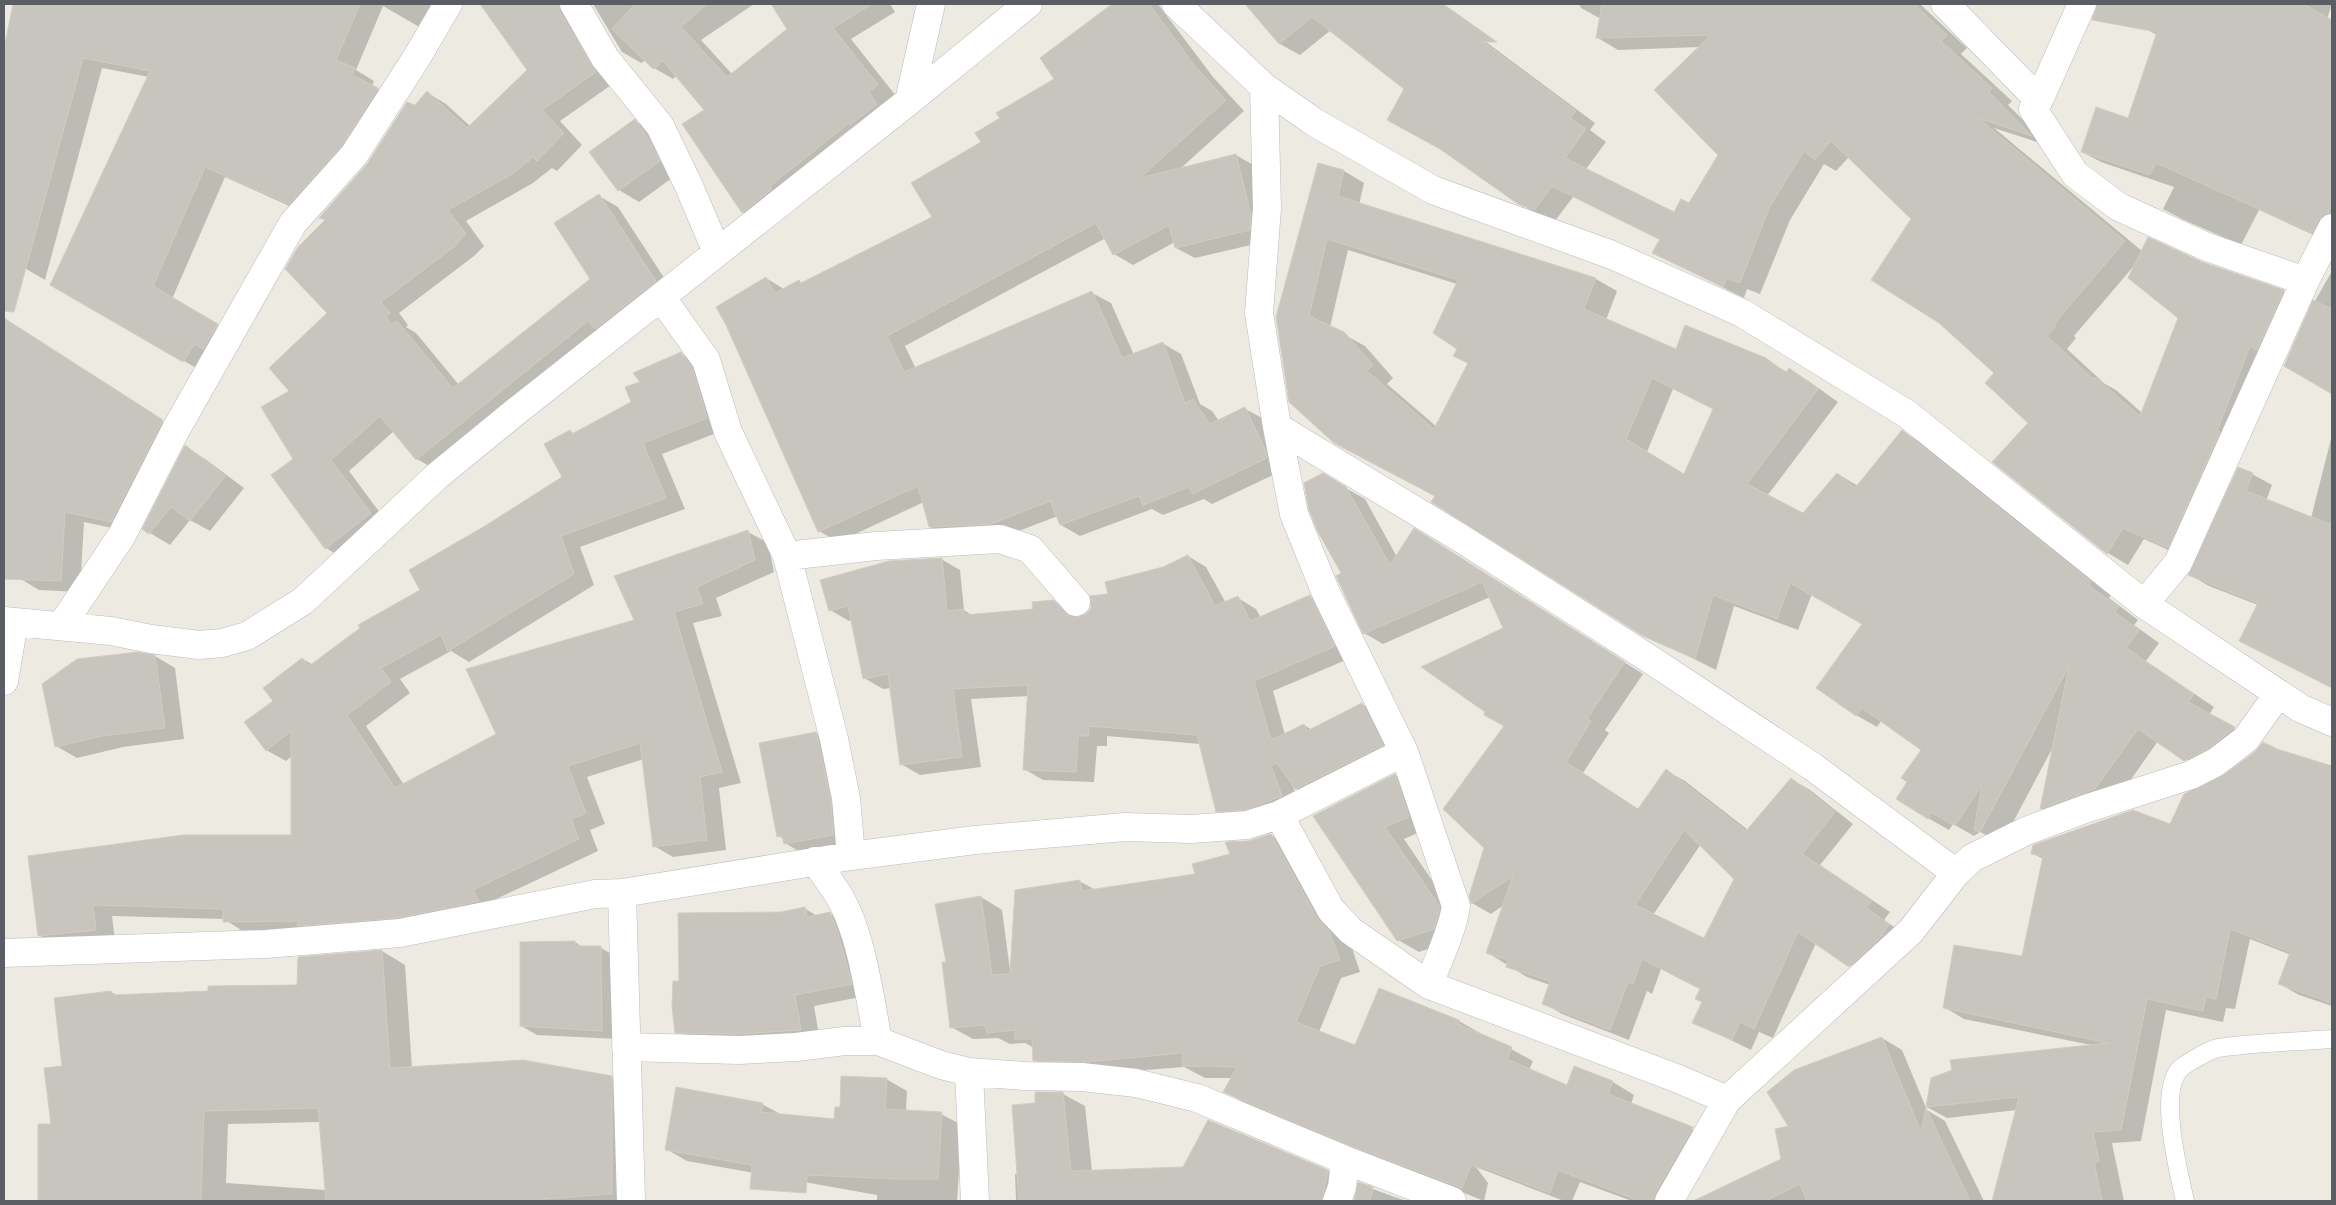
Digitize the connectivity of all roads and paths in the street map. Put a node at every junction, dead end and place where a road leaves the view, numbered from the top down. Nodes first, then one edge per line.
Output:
1 (448, 4) edge
2 (574, 4) edge
3 (931, 4) edge
4 (1028, 4) edge
5 (1176, 4) edge
6 (1945, 4) edge
7 (2082, 4) edge
8 (1264, 87) junction
9 (2039, 100) junction
10 (909, 101) junction
11 (2332, 228) edge
12 (717, 252) junction
13 (2305, 281) junction
14 (661, 297) junction
15 (1277, 427) junction
16 (787, 556) junction
17 (1076, 602) dead end
18 (2144, 604) junction
19 (9, 621) edge
20 (62, 625) junction
21 (4, 682) edge
22 (2278, 694) junction
23 (2332, 722) edge
24 (1404, 752) junction
25 (1279, 814) junction
26 (851, 856) junction
27 (815, 861) junction
28 (1956, 873) junction
29 (622, 893) junction
30 (4, 953) edge
31 (1429, 986) junction
32 (2332, 1039) edge
33 (878, 1040) junction
34 (626, 1048) junction
35 (969, 1072) junction
36 (1727, 1100) junction
37 (1345, 1160) junction
38 (631, 1201) edge
39 (975, 1201) edge
40 (1337, 1201) edge
41 (1452, 1201) edge
42 (1669, 1201) edge
43 (2185, 1201) edge

1 - 20 street
2 - 12 street
3 - 10 street
4 - 10 street
5 - 8 street
6 - 9 street
7 - 9 street
8 - 15 street
8 - 18 street
9 - 13 street
10 - 12 street
11 - 13 street
12 - 14 street
13 - 18 street
14 - 16 street
14 - 20 street
15 - 24 street
15 - 28 street
16 - 17 street
16 - 26 street
18 - 22 street
19 - 20 street
19 - 21 street
22 - 23 street
22 - 28 street
24 - 25 street
24 - 31 street
25 - 26 street
25 - 31 street
26 - 27 street
27 - 29 street
27 - 33 street
28 - 36 street
29 - 30 street
29 - 34 street
31 - 36 street
32 - 43 lane
33 - 34 street
33 - 35 street
34 - 38 street
35 - 37 street
35 - 39 street
36 - 42 street
37 - 40 street
37 - 41 street

